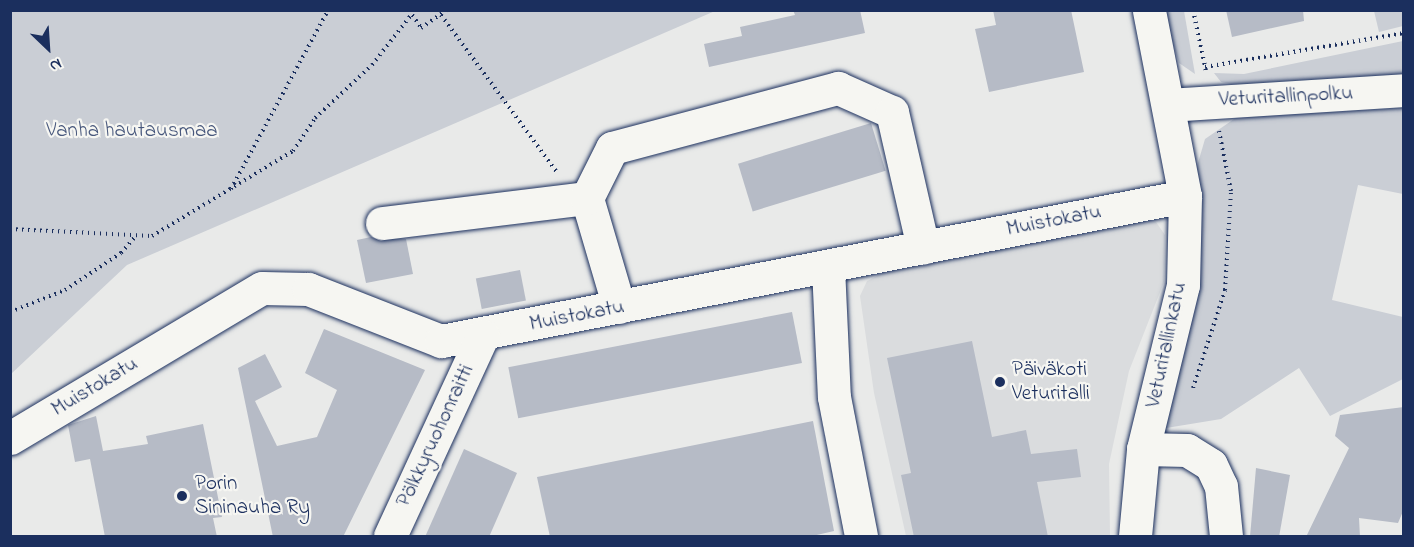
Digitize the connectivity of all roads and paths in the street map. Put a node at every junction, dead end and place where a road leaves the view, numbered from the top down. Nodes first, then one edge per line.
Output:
1 (328, 10) edge
2 (447, 10) edge
3 (1149, 10) edge
4 (411, 12) edge
5 (441, 15) junction
6 (1404, 33) edge
7 (1205, 67) dead end
8 (1404, 90) edge
9 (1168, 105) junction
10 (230, 191) junction
11 (1185, 196) junction
12 (582, 199) junction
13 (382, 223) dead end
14 (10, 229) edge
15 (137, 235) junction
16 (923, 247) junction
17 (828, 267) junction
18 (619, 307) junction
19 (10, 312) edge
20 (483, 335) junction
21 (10, 438) edge
22 (1143, 449) junction
23 (390, 537) edge
24 (861, 537) edge
25 (1135, 537) edge
26 (1226, 537) edge

1 - 10 path
2 - 5 path
3 - 9 street, Veturitallinkatu
4 - 5 path
4 - 10 path
5 - 12 path
6 - 7 path
8 - 9 street, Veturitallinpolku
9 - 11 street, Veturitallinkatu
10 - 15 path
11 - 16 street, Muistokatu
11 - 22 street, Veturitallinkatu
12 - 13 street
12 - 16 street
12 - 18 street
14 - 15 path
15 - 19 path
16 - 17 street, Muistokatu
17 - 18 street, Muistokatu
17 - 24 street
18 - 20 street, Muistokatu
20 - 21 street, Muistokatu
20 - 23 street, Pölkkyruohonraitti
22 - 25 street, Veturitallinkatu
22 - 26 street

